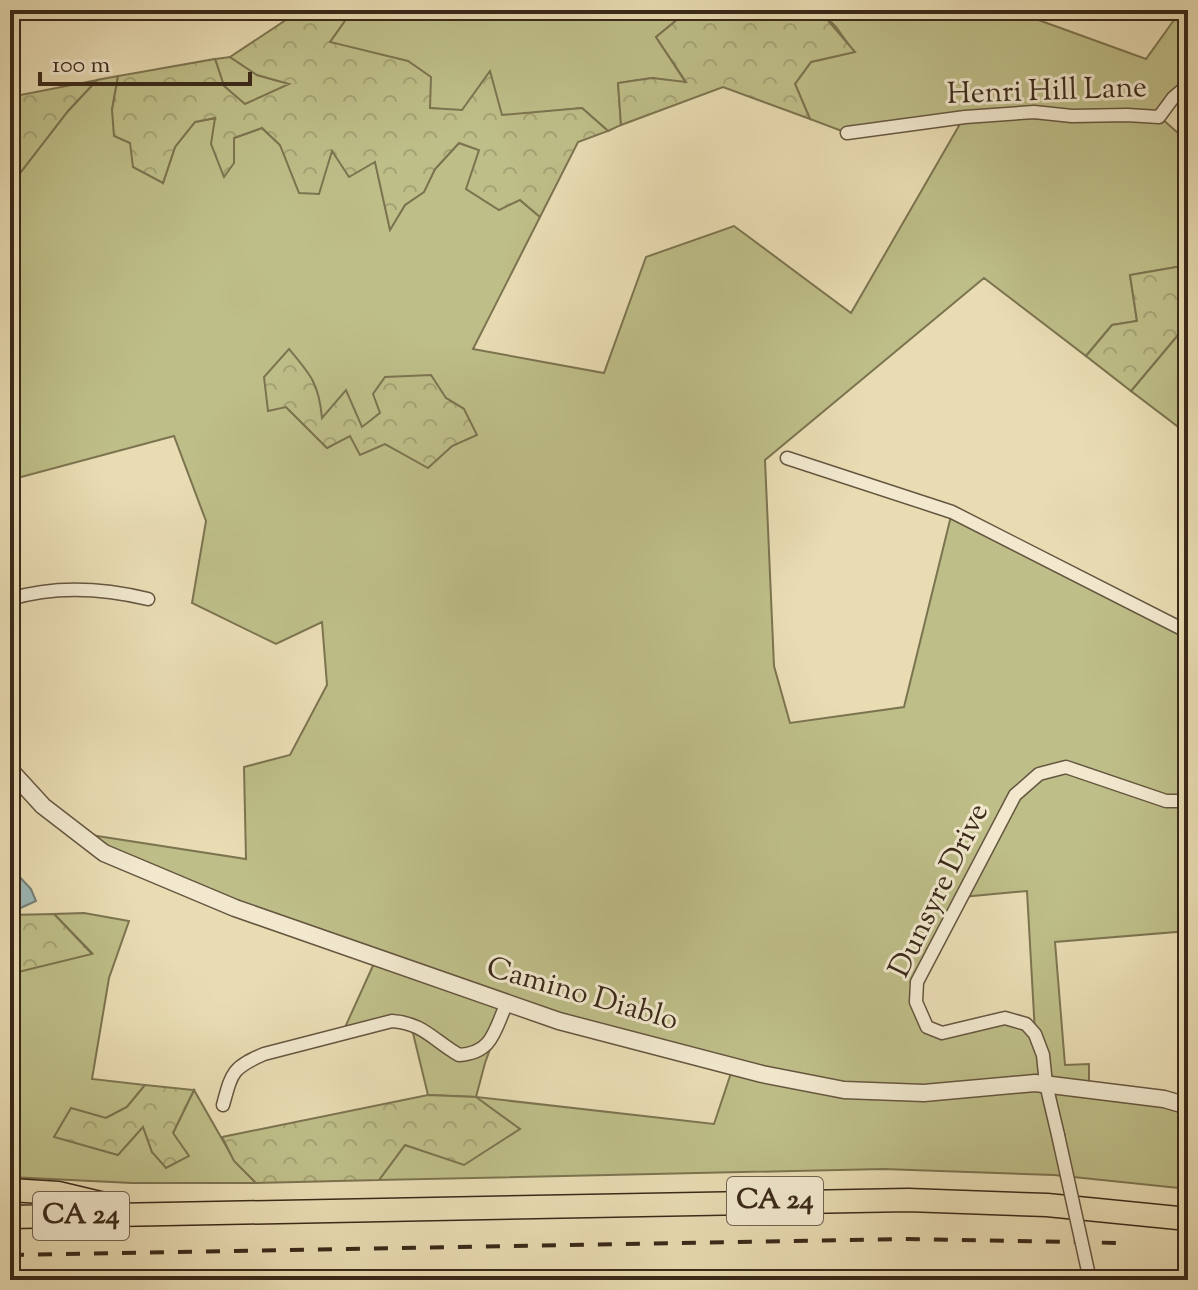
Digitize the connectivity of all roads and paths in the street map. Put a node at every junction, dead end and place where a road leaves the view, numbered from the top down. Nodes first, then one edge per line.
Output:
1 (1181, 10) edge
2 (1188, 13) edge
3 (1188, 85) edge
4 (847, 133) dead end
5 (787, 458) dead end
6 (10, 599) edge
7 (148, 599) dead end
8 (1188, 632) edge
9 (10, 770) edge
10 (1188, 801) edge
11 (506, 1005) junction
12 (1046, 1084) junction
13 (223, 1105) dead end
14 (1188, 1106) edge
15 (10, 1190) edge
16 (153, 1215) junction
17 (10, 1217) edge
18 (1188, 1219) edge
19 (1090, 1280) edge

1 - 2 street
3 - 4 street, Henri Hill Lane
5 - 8 street
6 - 7 street
9 - 11 street, Camino Diablo
10 - 12 street, Dunsyre Drive
11 - 12 street, Camino Diablo
11 - 13 street
12 - 14 street, Camino Diablo
12 - 19 street, bridge
15 - 16 highway
16 - 17 highway, CA 24
16 - 18 highway, CA 24

